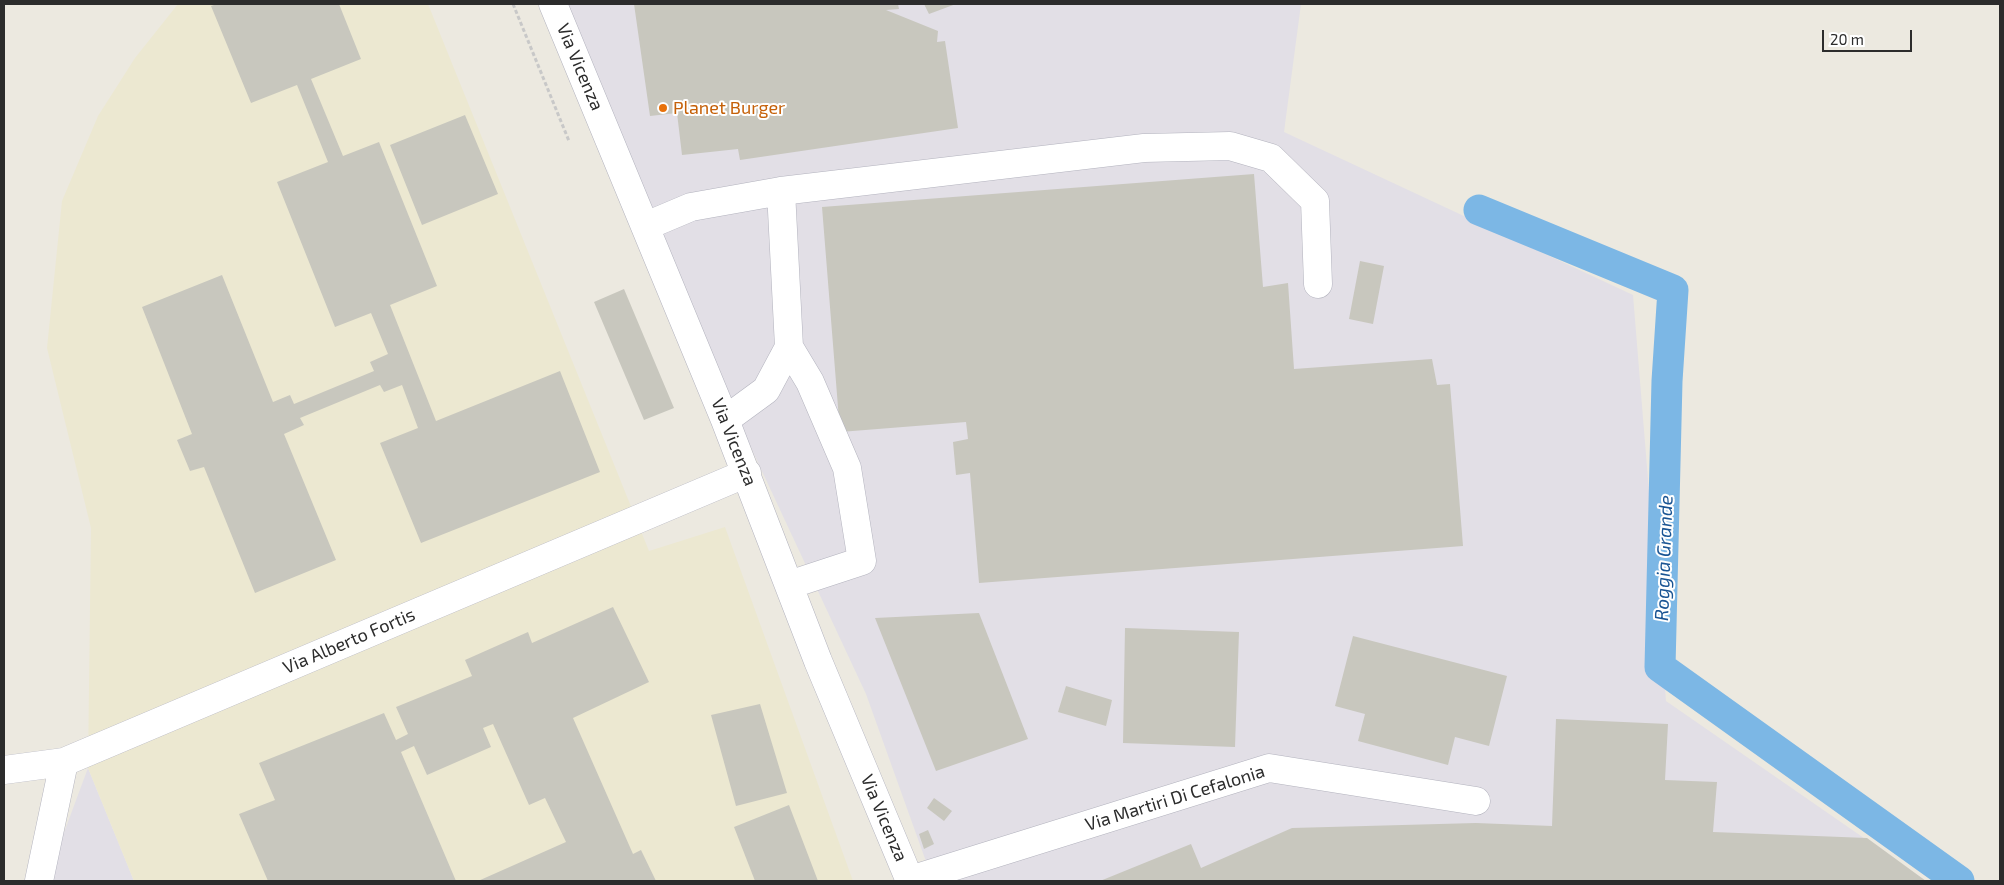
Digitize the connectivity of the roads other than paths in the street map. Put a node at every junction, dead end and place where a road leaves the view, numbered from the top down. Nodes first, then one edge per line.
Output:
1 (553, 4) edge
2 (782, 191) junction
3 (646, 226) junction
4 (1318, 284) dead end
5 (789, 347) junction
6 (725, 420) junction
7 (747, 474) junction
8 (789, 585) junction
9 (64, 762) junction
10 (4, 770) edge
11 (1476, 802) dead end
12 (910, 880) edge
13 (39, 881) edge

1 - 3 street, Via Vicenza
2 - 3 street
2 - 4 street
2 - 5 street
3 - 6 street, Via Vicenza
5 - 6 street
5 - 8 street
6 - 7 street, Via Vicenza
7 - 8 street, Via Vicenza
7 - 9 street, Via Alberto Fortis
8 - 12 street, Via Vicenza
9 - 10 street, Via Alberto Fortis
9 - 13 street
11 - 12 street, Via Martiri Di Cefalonia

